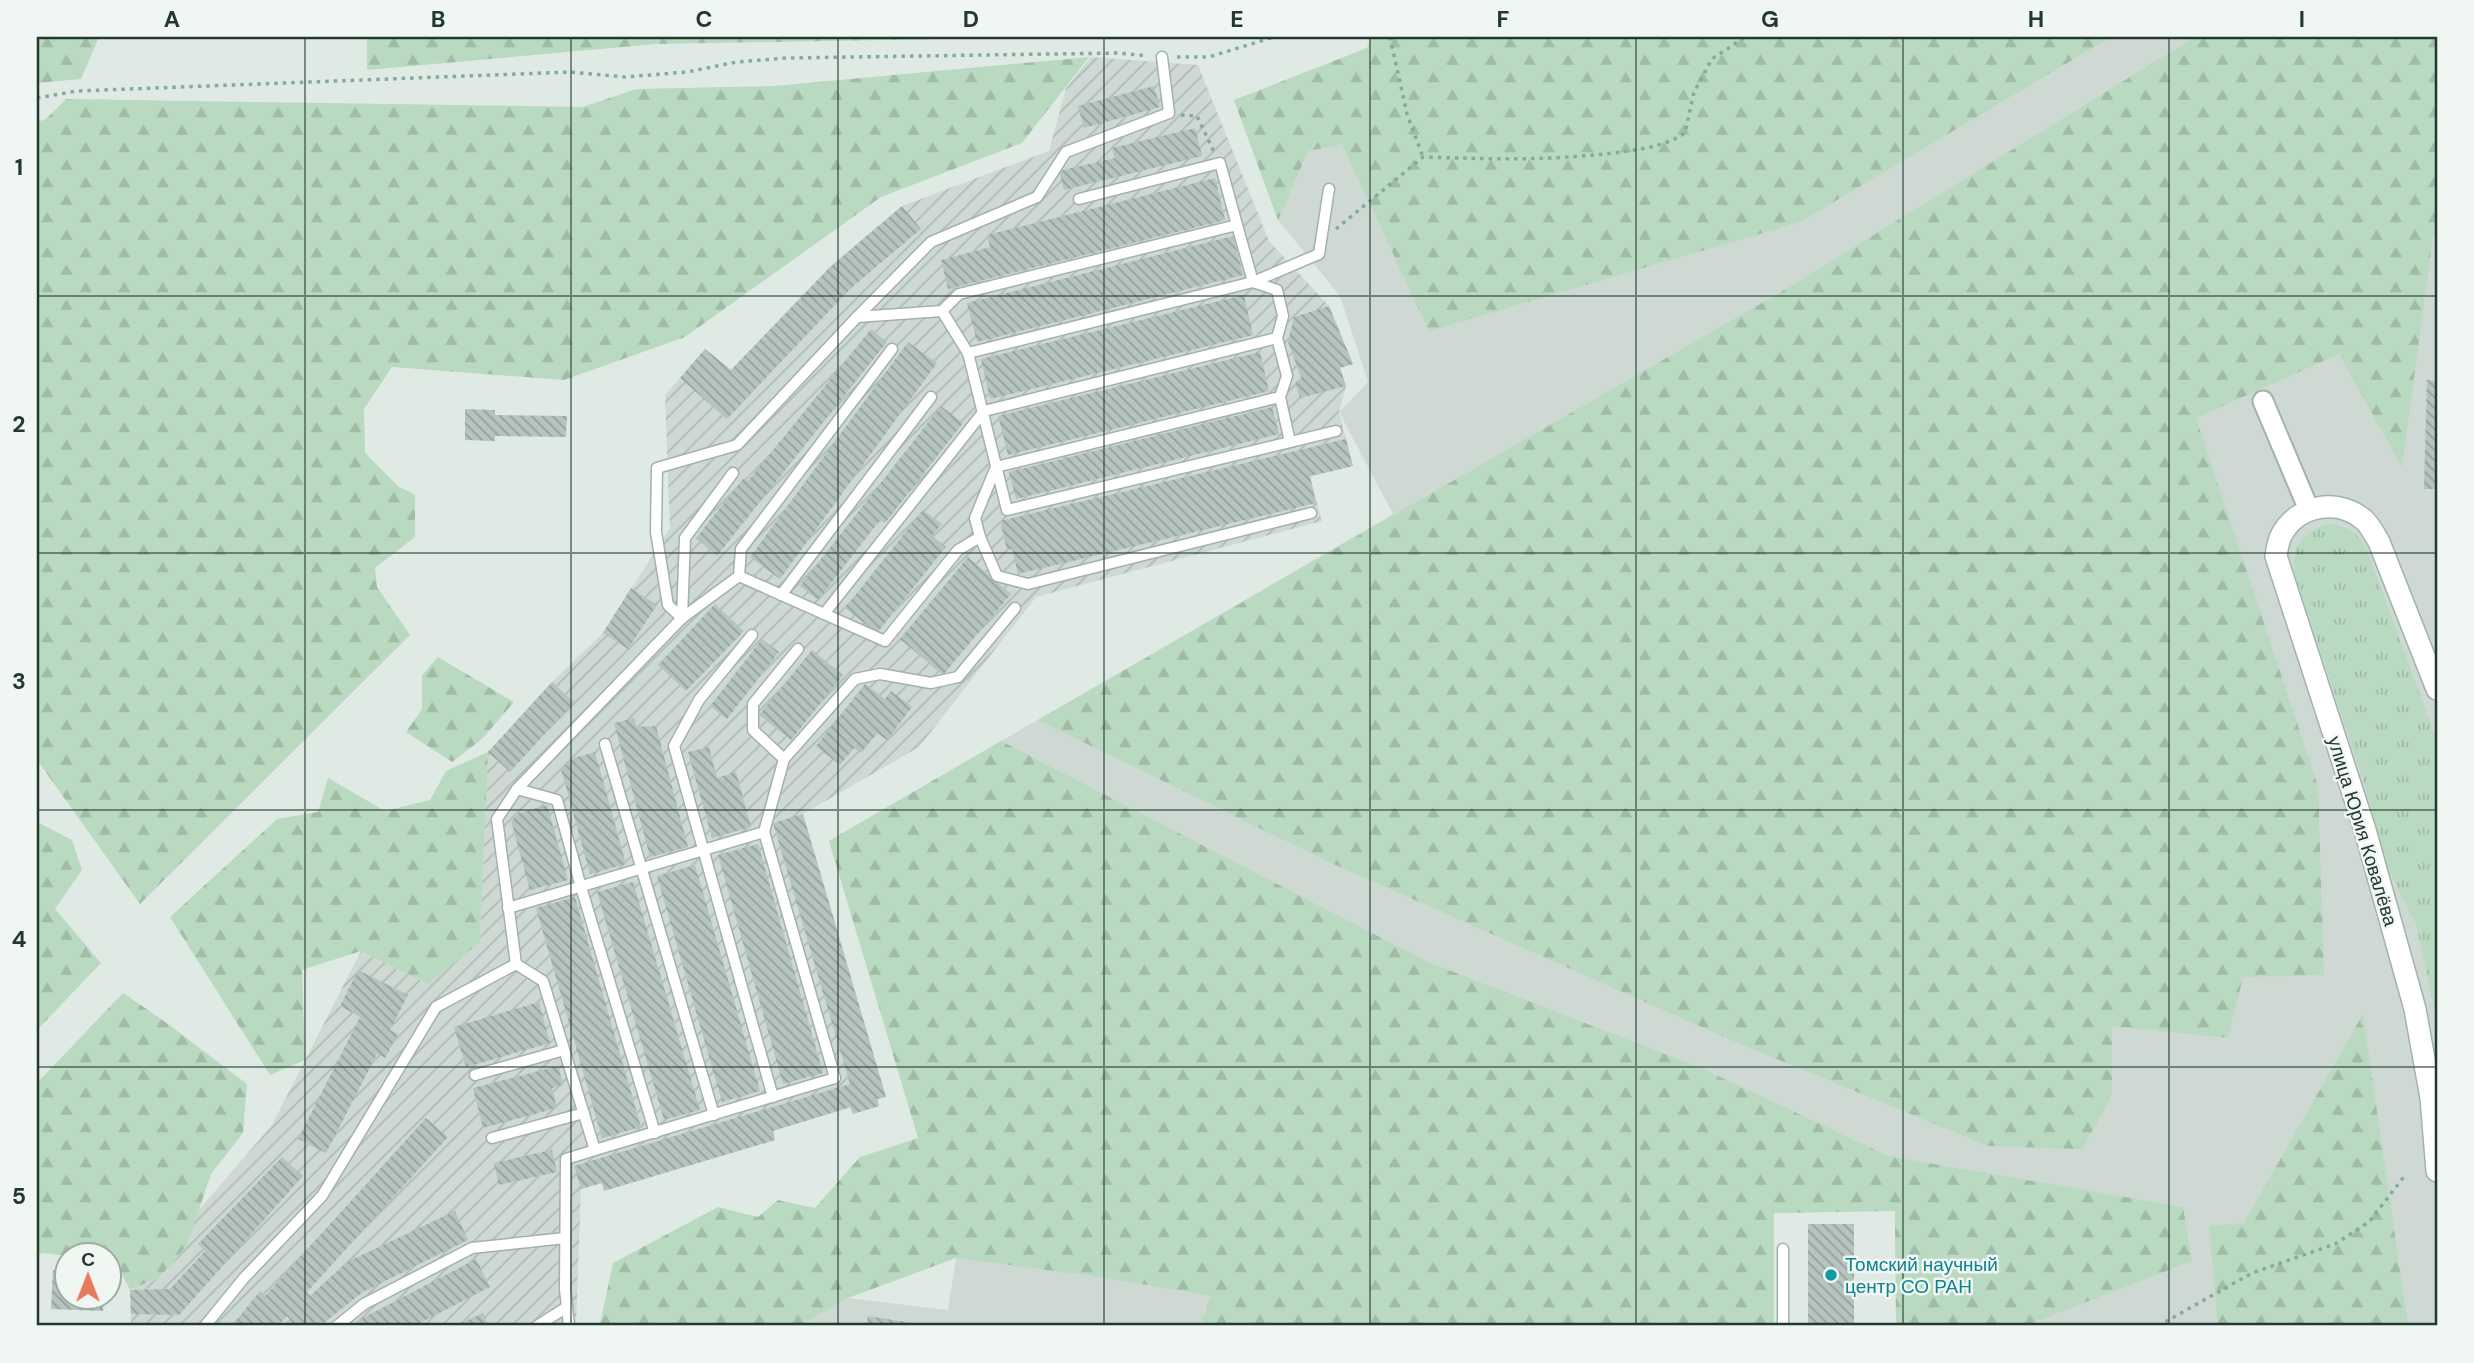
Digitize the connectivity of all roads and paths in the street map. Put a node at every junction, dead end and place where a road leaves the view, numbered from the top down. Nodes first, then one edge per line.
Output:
1 (1273, 37) edge
2 (1390, 37) edge
3 (1745, 37) edge
4 (1162, 57) junction
5 (37, 98) edge
6 (1169, 113) junction
7 (1423, 157) junction
8 (1220, 163) junction
9 (1329, 189) dead end
10 (1079, 199) dead end
11 (1237, 225) junction
12 (1321, 242) junction
13 (1253, 282) junction
14 (942, 311) junction
15 (857, 317) junction
16 (1277, 338) junction
17 (892, 349) dead end
18 (968, 353) junction
19 (931, 397) dead end
20 (1280, 397) junction
21 (2263, 401) dead end
22 (984, 411) junction
23 (1336, 431) dead end
24 (1290, 442) junction
25 (996, 467) junction
26 (733, 473) dead end
27 (2309, 510) junction
28 (1311, 513) dead end
29 (980, 537) junction
30 (739, 576) junction
31 (781, 595) junction
32 (1015, 608) dead end
33 (824, 614) junction
34 (682, 618) junction
35 (752, 635) dead end
36 (798, 649) dead end
37 (2431, 649) edge
38 (2437, 689) edge
39 (605, 744) dead end
40 (784, 759) junction
41 (517, 789) junction
42 (764, 832) junction
43 (702, 851) junction
44 (642, 869) junction
45 (581, 887) junction
46 (508, 908) junction
47 (516, 964) junction
48 (564, 1050) junction
49 (475, 1075) dead end
50 (773, 1097) junction
51 (2434, 1105) edge
52 (584, 1113) junction
53 (714, 1115) junction
54 (655, 1133) junction
55 (492, 1138) dead end
56 (595, 1150) junction
57 (2437, 1171) edge
58 (2406, 1174) dead end
59 (565, 1238) junction
60 (1783, 1249) dead end
61 (567, 1307) junction
62 (205, 1326) edge
63 (337, 1326) edge
64 (537, 1326) edge
65 (569, 1326) edge
66 (1783, 1326) edge
67 (2158, 1326) edge

1 - 4 path
2 - 7 path
3 - 7 path
4 - 5 path
4 - 6 lane
6 - 8 path
6 - 15 lane
7 - 12 path
8 - 10 lane
8 - 11 lane
9 - 12 lane
11 - 13 lane
11 - 14 lane
12 - 13 lane
13 - 16 lane
13 - 18 lane
14 - 15 lane
14 - 18 lane
15 - 34 lane
16 - 20 lane
16 - 22 lane
17 - 30 lane
18 - 22 lane
19 - 31 lane
20 - 24 lane
20 - 25 lane
21 - 27 street
22 - 25 lane
22 - 33 lane
23 - 24 lane
24 - 25 lane
25 - 29 lane
26 - 34 lane
27 - 37 main road
27 - 51 main road, улица Юрия Ковалёва
28 - 29 lane
29 - 33 lane
30 - 31 lane
30 - 34 lane
31 - 33 lane
32 - 40 lane
34 - 41 lane
35 - 43 lane
36 - 40 lane
37 - 38 main road
39 - 44 lane
40 - 42 lane
41 - 45 lane
41 - 46 lane
42 - 43 lane
42 - 50 lane
43 - 44 lane
43 - 50 lane
44 - 45 lane
44 - 53 lane
45 - 46 lane
45 - 54 lane
46 - 47 lane
47 - 48 lane
47 - 62 lane
48 - 49 lane
48 - 52 lane
50 - 53 lane
51 - 57 main road, улица Юрия Ковалёва
52 - 55 lane
52 - 56 lane
53 - 54 lane
54 - 56 lane
56 - 59 lane
58 - 67 path
59 - 61 lane
59 - 63 lane
60 - 66 lane
61 - 64 lane
61 - 65 lane

